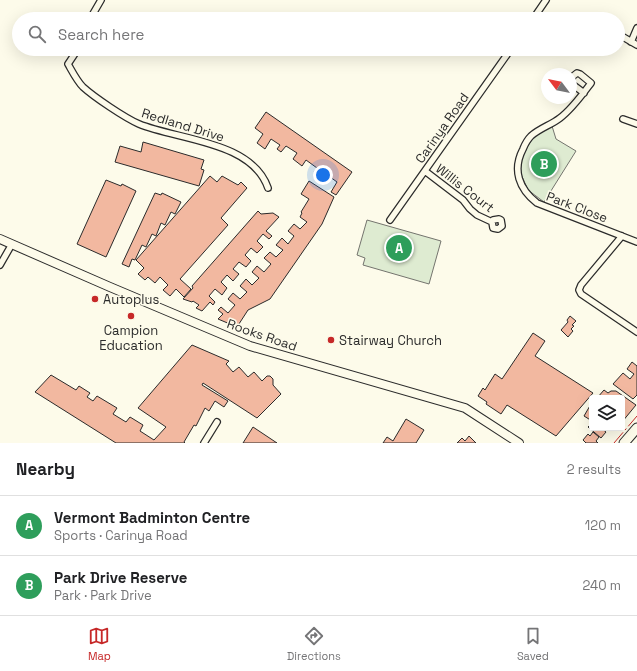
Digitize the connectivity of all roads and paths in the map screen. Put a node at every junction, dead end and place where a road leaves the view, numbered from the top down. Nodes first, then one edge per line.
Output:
1 (101, 0) edge
2 (546, 0) edge
3 (94, 12) edge
4 (538, 12) edge
5 (637, 28) edge
6 (625, 38) edge
7 (634, 43) edge
8 (73, 56) edge
9 (506, 56) edge
10 (584, 93) dead end
11 (623, 119) dead end
12 (637, 124) edge
13 (425, 171) junction
14 (268, 188) dead end
15 (390, 220) dead end
16 (492, 222) dead end
17 (622, 236) junction
18 (0, 238) edge
19 (637, 242) edge
20 (12, 244) junction
21 (0, 265) edge
22 (637, 332) edge
23 (217, 422) dead end
24 (637, 428) edge
25 (204, 443) edge
26 (519, 443) edge
27 (624, 443) edge

1 - 3 street
2 - 4 street
5 - 7 street
6 - 7 street
8 - 14 street, Redland Drive
9 - 13 street, Carinya Road
10 - 17 street, Park Close
11 - 12 street
13 - 15 street, Carinya Road
13 - 16 street, Willis Court
17 - 19 street, Park Close
17 - 22 street
18 - 20 street, Rooks Road
20 - 21 street
20 - 26 street, Rooks Road
23 - 25 street
24 - 27 main road

